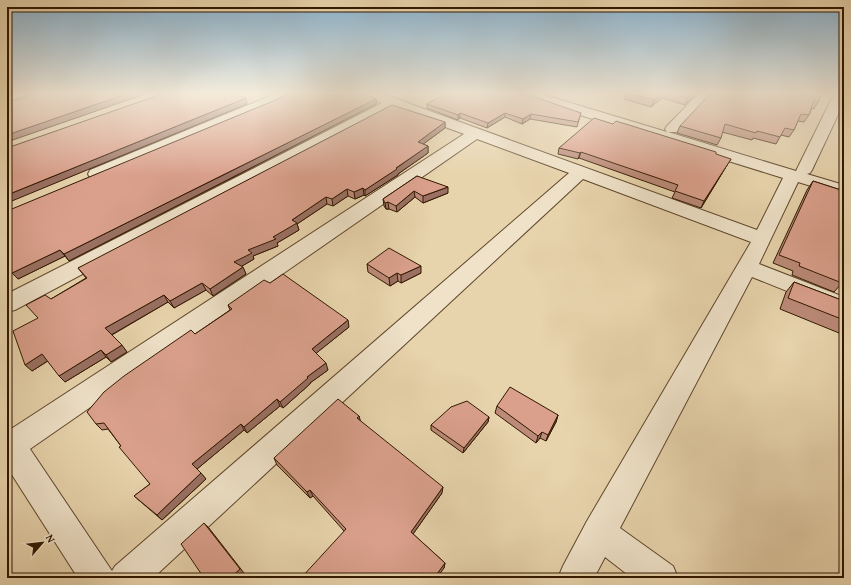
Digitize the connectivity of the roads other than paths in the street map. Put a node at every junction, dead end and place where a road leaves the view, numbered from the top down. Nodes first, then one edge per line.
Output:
1 (222, 121) edge
2 (358, 121) edge
3 (443, 121) edge
4 (621, 121) edge
5 (646, 121) edge
6 (679, 121) edge
7 (826, 121) edge
8 (672, 129) junction
9 (475, 133) junction
10 (580, 172) junction
11 (798, 173) junction
12 (81, 181) edge
13 (844, 182) edge
14 (844, 191) edge
15 (762, 239) junction
16 (747, 267) junction
17 (7, 304) edge
18 (844, 306) edge
19 (9, 444) edge
20 (600, 533) junction
21 (98, 578) edge
22 (128, 578) edge
23 (575, 578) edge
24 (661, 578) edge

1 - 12 street
2 - 17 street
3 - 9 street
4 - 11 street
5 - 8 street
6 - 8 street
7 - 11 street
8 - 11 street
9 - 10 street
9 - 19 street
10 - 15 street
10 - 22 street
11 - 13 street
11 - 14 street
11 - 15 street
15 - 16 street
16 - 18 street
16 - 20 street
19 - 21 street
20 - 23 street
20 - 24 street

